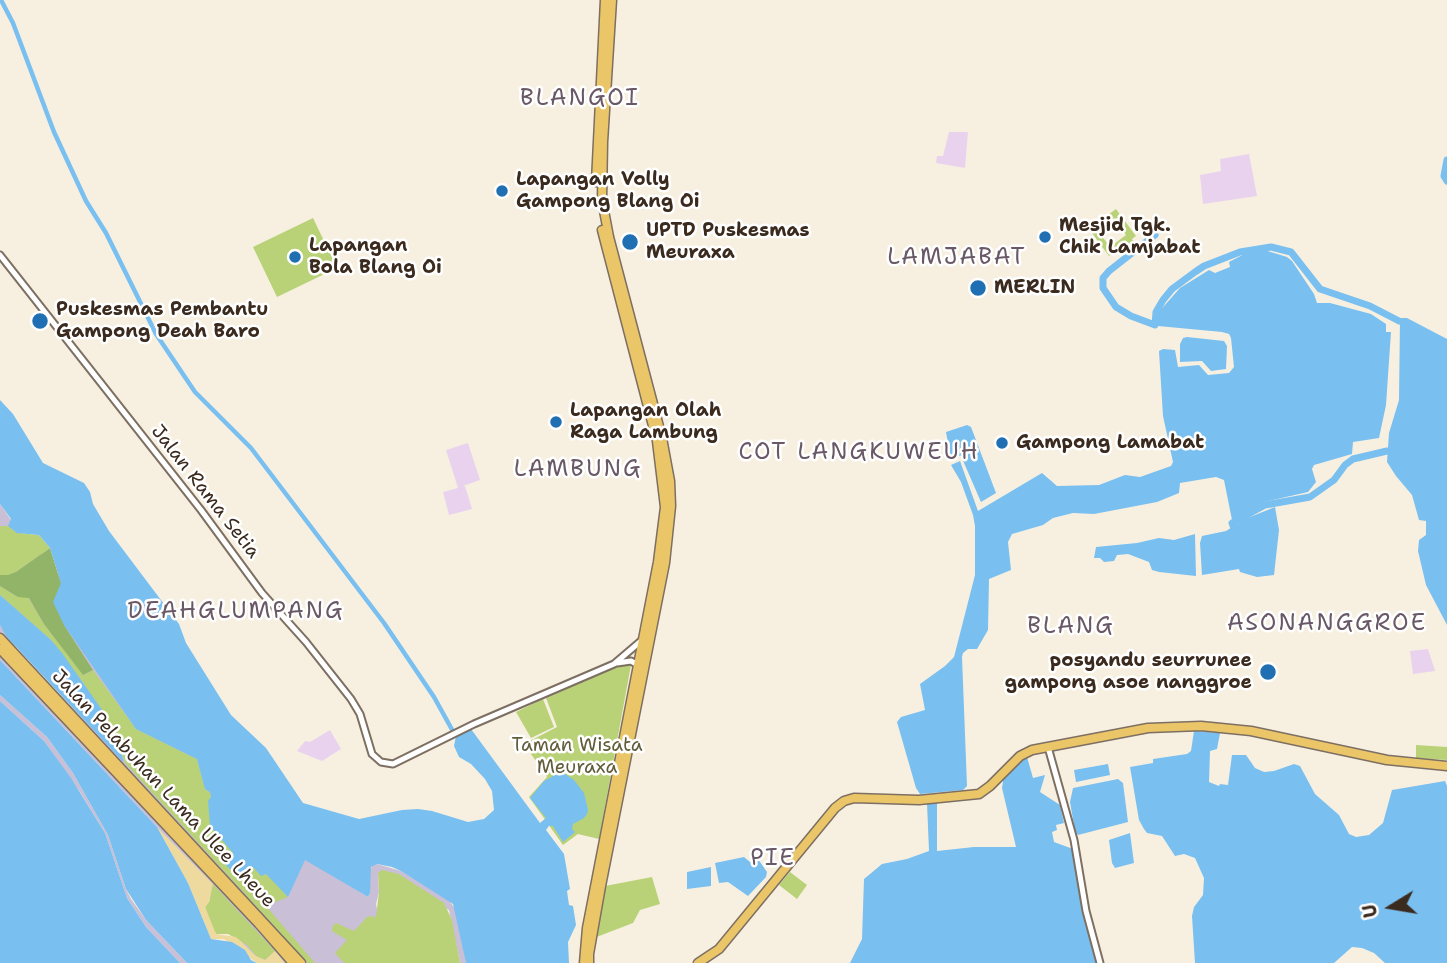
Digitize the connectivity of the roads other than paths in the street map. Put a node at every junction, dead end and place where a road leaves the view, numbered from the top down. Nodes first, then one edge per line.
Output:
1 (605, 0) edge
2 (612, 0) edge
3 (0, 254) edge
4 (0, 638) edge
5 (643, 639) junction
6 (0, 649) edge
7 (614, 664) junction
8 (638, 665) junction
9 (1048, 747) junction
10 (1447, 766) edge
11 (293, 963) edge
12 (301, 963) edge
13 (584, 963) edge
14 (589, 963) edge
15 (698, 963) edge
16 (1100, 963) edge

1 - 5 highway
2 - 14 highway
3 - 7 street, Jalan Rama Setia
4 - 12 highway, Jalan Pelabuhan Lama Ulee Lheue
5 - 7 street
5 - 8 highway
6 - 11 highway, Jalan Pelabuhan Lama Ulee Lheue
7 - 8 street
8 - 13 highway
9 - 10 highway
9 - 15 highway
9 - 16 street

